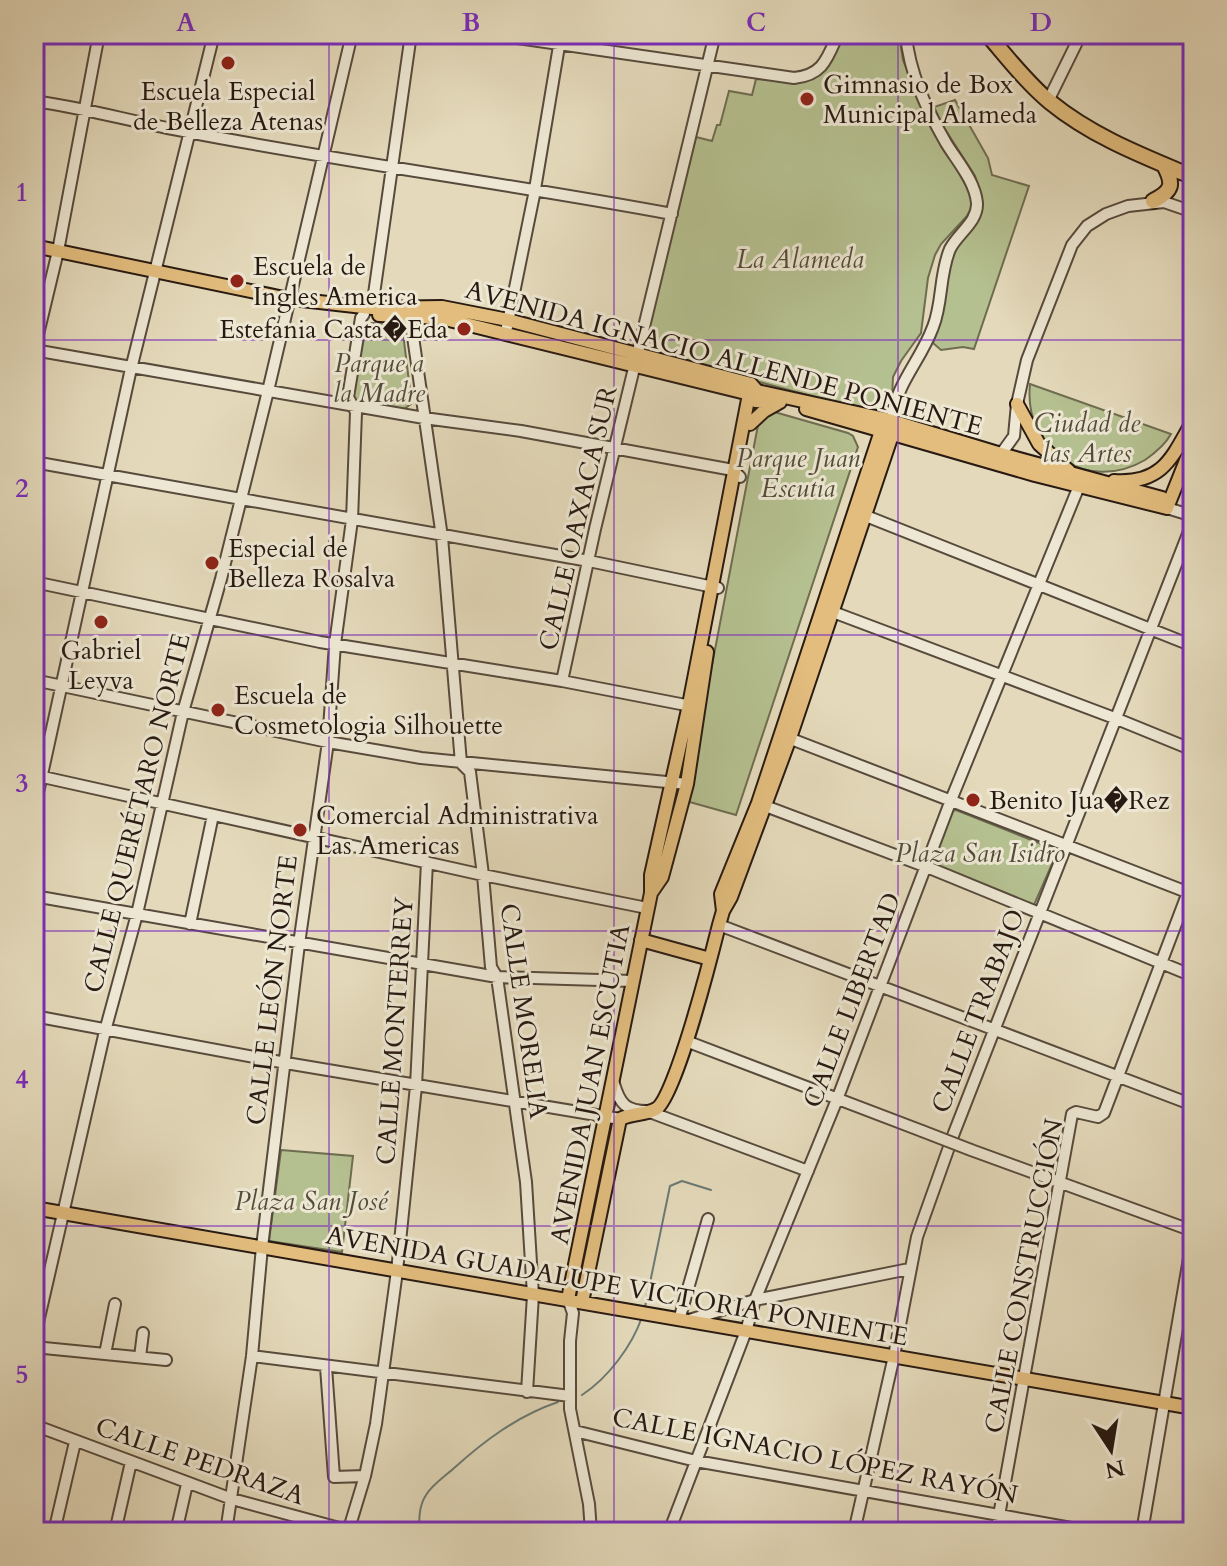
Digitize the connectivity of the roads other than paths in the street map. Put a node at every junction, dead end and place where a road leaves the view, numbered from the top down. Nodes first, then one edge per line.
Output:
1 (99, 34) edge
2 (214, 34) edge
3 (352, 34) edge
4 (411, 34) edge
5 (490, 34) edge
6 (715, 34) edge
7 (838, 34) edge
8 (906, 34) edge
9 (987, 34) edge
10 (1081, 34) edge
11 (560, 39) edge
12 (708, 66) junction
13 (34, 101) edge
14 (1048, 101) junction
15 (83, 108) junction
16 (187, 132) junction
17 (323, 155) junction
18 (1164, 165) junction
19 (391, 168) junction
20 (1193, 177) edge
21 (1193, 187) edge
22 (535, 189) junction
23 (1153, 201) junction
24 (1193, 212) edge
25 (672, 214) junction
26 (34, 246) edge
27 (58, 251) junction
28 (155, 271) junction
29 (290, 298) junction
30 (368, 311) junction
31 (410, 312) junction
32 (507, 326) junction
33 (34, 350) edge
34 (638, 359) junction
35 (131, 366) junction
36 (268, 391) junction
37 (753, 392) junction
38 (780, 402) junction
39 (352, 404) junction
40 (1017, 404) junction
41 (424, 418) junction
42 (1192, 422) edge
43 (750, 424) junction
44 (866, 427) junction
45 (887, 427) junction
46 (1193, 443) edge
47 (876, 445) junction
48 (616, 448) junction
49 (1001, 454) junction
50 (1190, 459) edge
51 (34, 462) edge
52 (737, 474) junction
53 (1071, 474) junction
54 (107, 476) junction
55 (1095, 480) junction
56 (1079, 486) junction
57 (240, 499) junction
58 (1166, 505) junction
59 (859, 514) junction
60 (1193, 518) edge
61 (352, 520) junction
62 (442, 537) junction
63 (589, 561) junction
64 (34, 582) edge
65 (1038, 586) junction
66 (714, 587) junction
67 (80, 593) junction
68 (827, 610) junction
69 (210, 618) junction
70 (1151, 631) junction
71 (335, 644) junction
72 (1193, 646) edge
73 (453, 663) junction
74 (1003, 676) junction
75 (34, 680) edge
76 (562, 681) junction
77 (61, 686) junction
78 (693, 706) junction
79 (183, 712) junction
80 (1117, 719) junction
81 (785, 736) junction
82 (328, 742) junction
83 (1193, 750) edge
84 (461, 763) junction
85 (38, 776) edge
86 (672, 783) junction
87 (687, 784) junction
88 (951, 800) junction
89 (162, 804) junction
90 (762, 804) junction
91 (34, 811) edge
92 (213, 815) junction
93 (313, 836) junction
94 (1067, 845) junction
95 (427, 862) junction
96 (927, 867) junction
97 (483, 875) junction
98 (1193, 879) edge
99 (651, 893) junction
100 (1190, 894) edge
101 (34, 896) edge
102 (647, 908) junction
103 (1040, 913) junction
104 (137, 914) junction
105 (190, 924) junction
106 (719, 925) junction
107 (641, 940) junction
108 (299, 944) junction
109 (710, 959) junction
110 (1161, 963) junction
111 (424, 965) junction
112 (1193, 976) edge
113 (497, 977) junction
114 (633, 981) junction
115 (881, 985) junction
116 (34, 1016) edge
117 (995, 1028) junction
118 (105, 1031) junction
119 (686, 1041) junction
120 (286, 1063) junction
121 (1118, 1076) junction
122 (614, 1084) junction
123 (416, 1086) junction
124 (838, 1097) junction
125 (516, 1103) junction
126 (1193, 1105) edge
127 (647, 1111) junction
128 (614, 1118) junction
129 (808, 1171) junction
130 (1060, 1183) junction
131 (34, 1208) edge
132 (62, 1213) junction
133 (708, 1219) dead end
134 (1193, 1233) edge
135 (262, 1247) junction
136 (909, 1269) junction
137 (397, 1271) junction
138 (533, 1295) junction
139 (568, 1299) junction
140 (755, 1300) junction
141 (582, 1302) junction
142 (115, 1304) dead end
143 (573, 1313) junction
144 (36, 1319) edge
145 (681, 1321) junction
146 (746, 1331) junction
147 (143, 1333) dead end
148 (34, 1340) edge
149 (34, 1347) edge
150 (105, 1354) junction
151 (252, 1356) junction
152 (894, 1356) junction
153 (140, 1357) junction
154 (166, 1360) dead end
155 (326, 1367) junction
156 (384, 1375) junction
157 (1026, 1378) junction
158 (531, 1392) junction
159 (564, 1396) junction
160 (1165, 1403) junction
161 (1193, 1408) edge
162 (34, 1425) edge
163 (575, 1431) junction
164 (75, 1442) junction
165 (696, 1461) junction
166 (131, 1462) junction
167 (365, 1476) junction
168 (187, 1484) junction
169 (864, 1491) junction
170 (232, 1499) junction
171 (999, 1515) junction
172 (54, 1532) edge
173 (115, 1532) edge
174 (176, 1532) edge
175 (226, 1532) edge
176 (349, 1532) edge
177 (591, 1532) edge
178 (669, 1532) edge
179 (854, 1532) edge
180 (996, 1532) edge
181 (1094, 1532) edge
182 (1142, 1532) edge

1 - 15 street
2 - 16 street
3 - 17 street, CALLE QUERÉTARO NORTE
4 - 19 street, CALLE LEÓN NORTE
5 - 11 street
6 - 12 street, CALLE OAXACA SUR
7 - 12 street
8 - 45 street
9 - 14 highway
10 - 14 street
11 - 12 street
11 - 22 street
12 - 25 street, CALLE OAXACA SUR
13 - 15 street
14 - 18 highway
15 - 16 street
15 - 27 street
16 - 17 street
16 - 28 street
17 - 19 street
17 - 29 street, CALLE QUERÉTARO NORTE
18 - 20 highway
18 - 21 highway
18 - 23 highway
19 - 22 street
19 - 30 street, CALLE LEÓN NORTE
22 - 25 street
22 - 32 street
23 - 24 street
23 - 40 street
25 - 34 street, CALLE OAXACA SUR
26 - 27 main road, AVENIDA IGNACIO ALLENDE PONIENTE
27 - 28 main road, AVENIDA IGNACIO ALLENDE PONIENTE
27 - 33 street
28 - 29 main road, AVENIDA IGNACIO ALLENDE PONIENTE
28 - 35 street
29 - 30 main road, AVENIDA IGNACIO ALLENDE PONIENTE
29 - 36 street, CALLE QUERÉTARO NORTE
30 - 31 main road, AVENIDA IGNACIO ALLENDE PONIENTE
30 - 39 street, CALLE LEÓN NORTE
31 - 32 main road, AVENIDA IGNACIO ALLENDE PONIENTE
31 - 41 street, CALLE MORELIA
32 - 34 main road, AVENIDA IGNACIO ALLENDE PONIENTE
33 - 35 street
34 - 37 main road, AVENIDA IGNACIO ALLENDE PONIENTE
34 - 48 street, CALLE OAXACA SUR
35 - 36 street
35 - 54 street
36 - 39 street
36 - 57 street, CALLE QUERÉTARO NORTE
37 - 38 main road, AVENIDA IGNACIO ALLENDE PONIENTE
37 - 43 main road, AVENIDA JUAN ESCUTIA
37 - 45 main road, AVENIDA IGNACIO ALLENDE PONIENTE
37 - 52 main road, AVENIDA JUAN ESCUTIA
38 - 43 main road
38 - 44 main road, AVENIDA IGNACIO ALLENDE PONIENTE
39 - 41 street
39 - 61 street, CALLE LEÓN NORTE
40 - 49 street
40 - 53 main road
41 - 48 street
41 - 62 street, CALLE MORELIA
42 - 55 main road
42 - 58 main road
43 - 52 main road, AVENIDA JUAN ESCUTIA
44 - 45 main road, AVENIDA IGNACIO ALLENDE PONIENTE
44 - 47 main road
45 - 47 main road
45 - 49 main road, AVENIDA IGNACIO ALLENDE PONIENTE
45 - 56 main road, AVENIDA IGNACIO ALLENDE PONIENTE
45 - 59 main road
46 - 50 main road
47 - 59 main road
48 - 52 street
48 - 63 street, CALLE OAXACA SUR
49 - 53 main road, AVENIDA IGNACIO ALLENDE PONIENTE
50 - 58 main road
51 - 54 street
52 - 66 main road, AVENIDA JUAN ESCUTIA
53 - 55 main road, AVENIDA IGNACIO ALLENDE PONIENTE
54 - 57 street
54 - 67 street
55 - 58 main road, AVENIDA IGNACIO ALLENDE PONIENTE
56 - 58 main road, AVENIDA IGNACIO ALLENDE PONIENTE
56 - 65 street, CALLE LIBERTAD
57 - 61 street
57 - 69 street, CALLE QUERÉTARO NORTE
58 - 60 street, AVENIDA IGNACIO ALLENDE PONIENTE
59 - 65 street
59 - 68 main road
60 - 70 street, CALLE TRABAJO
61 - 62 street
61 - 71 street, CALLE LEÓN NORTE
62 - 63 street
62 - 73 street, CALLE MORELIA
63 - 66 street
63 - 76 street, CALLE OAXACA SUR
64 - 67 street
65 - 70 street
65 - 74 street, CALLE LIBERTAD
66 - 78 main road, AVENIDA JUAN ESCUTIA
67 - 69 street
67 - 77 street
68 - 74 street
68 - 81 main road
69 - 71 street
69 - 79 street, CALLE QUERÉTARO NORTE
70 - 72 street
70 - 80 street, CALLE TRABAJO
71 - 73 street
71 - 82 street, CALLE LEÓN NORTE
73 - 76 street
73 - 84 street, CALLE MORELIA
74 - 80 street
74 - 88 street, CALLE LIBERTAD
75 - 77 street
76 - 78 street
77 - 79 street
77 - 85 street
78 - 86 main road, AVENIDA JUAN ESCUTIA
78 - 87 main road, AVENIDA JUAN ESCUTIA
79 - 82 street
79 - 89 street, CALLE QUERÉTARO NORTE
80 - 83 street
80 - 94 street, CALLE TRABAJO
81 - 88 street
81 - 90 main road
82 - 84 street
82 - 93 street, CALLE LEÓN NORTE
84 - 86 street
84 - 97 street, CALLE MORELIA
85 - 89 street
85 - 91 street
86 - 87 street
86 - 99 main road, AVENIDA JUAN ESCUTIA
87 - 99 main road, AVENIDA JUAN ESCUTIA
88 - 94 street
88 - 96 street, CALLE LIBERTAD
89 - 92 street
89 - 104 street, CALLE QUERÉTARO NORTE
90 - 96 street
90 - 106 main road
92 - 93 street
92 - 105 street
93 - 95 street
93 - 108 street, CALLE LEÓN NORTE
94 - 100 street
94 - 103 street, CALLE TRABAJO
95 - 97 street
95 - 111 street, CALLE MONTERREY
96 - 103 street
96 - 115 street, CALLE LIBERTAD
97 - 102 street
97 - 113 street, CALLE MORELIA
98 - 100 street, CALLE CONSTRUCCIÓN
99 - 102 main road, AVENIDA JUAN ESCUTIA
100 - 110 street, CALLE CONSTRUCCIÓN
101 - 104 street
102 - 107 main road, AVENIDA JUAN ESCUTIA
103 - 110 street
103 - 117 street, CALLE TRABAJO
104 - 105 street
104 - 118 street, CALLE QUERÉTARO NORTE
105 - 108 street
106 - 109 main road
106 - 115 street
107 - 109 main road
107 - 114 main road, AVENIDA JUAN ESCUTIA
108 - 111 street
108 - 120 street, CALLE LEÓN NORTE
109 - 119 main road
110 - 112 street
110 - 121 street, CALLE CONSTRUCCIÓN
111 - 113 street
111 - 123 street, CALLE MONTERREY
113 - 114 street
113 - 125 street, CALLE MORELIA
114 - 122 main road, AVENIDA JUAN ESCUTIA
115 - 117 street
115 - 124 street, CALLE LIBERTAD
116 - 118 street
117 - 121 street
117 - 136 street, CALLE TRABAJO
118 - 120 street
118 - 132 street, CALLE QUERÉTARO NORTE
119 - 124 street
119 - 127 main road
120 - 123 street
120 - 135 street, CALLE LEÓN NORTE
121 - 126 street
121 - 130 street, CALLE CONSTRUCCIÓN
122 - 127 street
122 - 128 main road, AVENIDA JUAN ESCUTIA
123 - 125 street
123 - 137 street, CALLE MONTERREY
124 - 129 street, CALLE LIBERTAD
124 - 130 street, bridge
125 - 128 street
125 - 138 street, CALLE MORELIA
127 - 128 main road, AVENIDA JUAN ESCUTIA
127 - 129 street
128 - 139 main road, AVENIDA JUAN ESCUTIA
128 - 141 main road, AVENIDA JUAN ESCUTIA
129 - 140 street, CALLE LIBERTAD
130 - 134 street
130 - 157 street, CALLE CONSTRUCCIÓN
131 - 132 main road, AVENIDA GUADALUPE VICTORIA PONIENTE
132 - 135 main road, AVENIDA GUADALUPE VICTORIA PONIENTE
132 - 144 street, CALLE QUERÉTARO NORTE
133 - 145 street
134 - 160 street
135 - 137 main road, AVENIDA GUADALUPE VICTORIA PONIENTE
135 - 151 street, CALLE LEÓN NORTE
136 - 140 street
136 - 152 street, CALLE TRABAJO
137 - 138 main road, AVENIDA GUADALUPE VICTORIA PONIENTE
137 - 156 street, CALLE MONTERREY
138 - 139 main road, AVENIDA GUADALUPE VICTORIA PONIENTE
138 - 158 street, CALLE MORELIA
139 - 141 main road, AVENIDA GUADALUPE VICTORIA PONIENTE
139 - 143 street
140 - 145 street
140 - 146 street, CALLE LIBERTAD
141 - 143 street, AVENIDA JUAN ESCUTIA
141 - 145 main road, AVENIDA GUADALUPE VICTORIA PONIENTE
142 - 150 street
143 - 159 street
144 - 148 street, CALLE QUERÉTARO NORTE
145 - 146 main road, AVENIDA GUADALUPE VICTORIA PONIENTE
146 - 152 main road, AVENIDA GUADALUPE VICTORIA PONIENTE
146 - 165 street, CALLE LIBERTAD
147 - 153 street
149 - 150 street
150 - 153 street
151 - 155 street
151 - 170 street, CALLE LEÓN NORTE
152 - 157 main road, AVENIDA GUADALUPE VICTORIA PONIENTE
152 - 169 street, CALLE TRABAJO
153 - 154 street
155 - 156 street
155 - 167 street
156 - 158 street
156 - 167 street, CALLE MONTERREY
157 - 160 main road, AVENIDA GUADALUPE VICTORIA PONIENTE
157 - 171 street, CALLE CONSTRUCCIÓN
158 - 159 street
159 - 163 street
160 - 161 main road, AVENIDA GUADALUPE VICTORIA PONIENTE
160 - 182 street
162 - 164 street, CALLE PEDRAZA
163 - 165 street, CALLE IGNACIO LÓPEZ RAYÓN
163 - 177 street
164 - 166 street, CALLE PEDRAZA
164 - 172 street
165 - 169 street, CALLE IGNACIO LÓPEZ RAYÓN
165 - 178 street, CALLE LIBERTAD
166 - 168 street, CALLE PEDRAZA
166 - 173 street
167 - 176 street, CALLE MONTERREY
168 - 170 street, CALLE PEDRAZA
168 - 174 street
169 - 171 street, CALLE IGNACIO LÓPEZ RAYÓN
169 - 179 street, CALLE TRABAJO
170 - 175 street, CALLE LEÓN NORTE
170 - 176 street, CALLE PEDRAZA
171 - 180 street, CALLE CONSTRUCCIÓN
171 - 181 street, CALLE IGNACIO LÓPEZ RAYÓN

